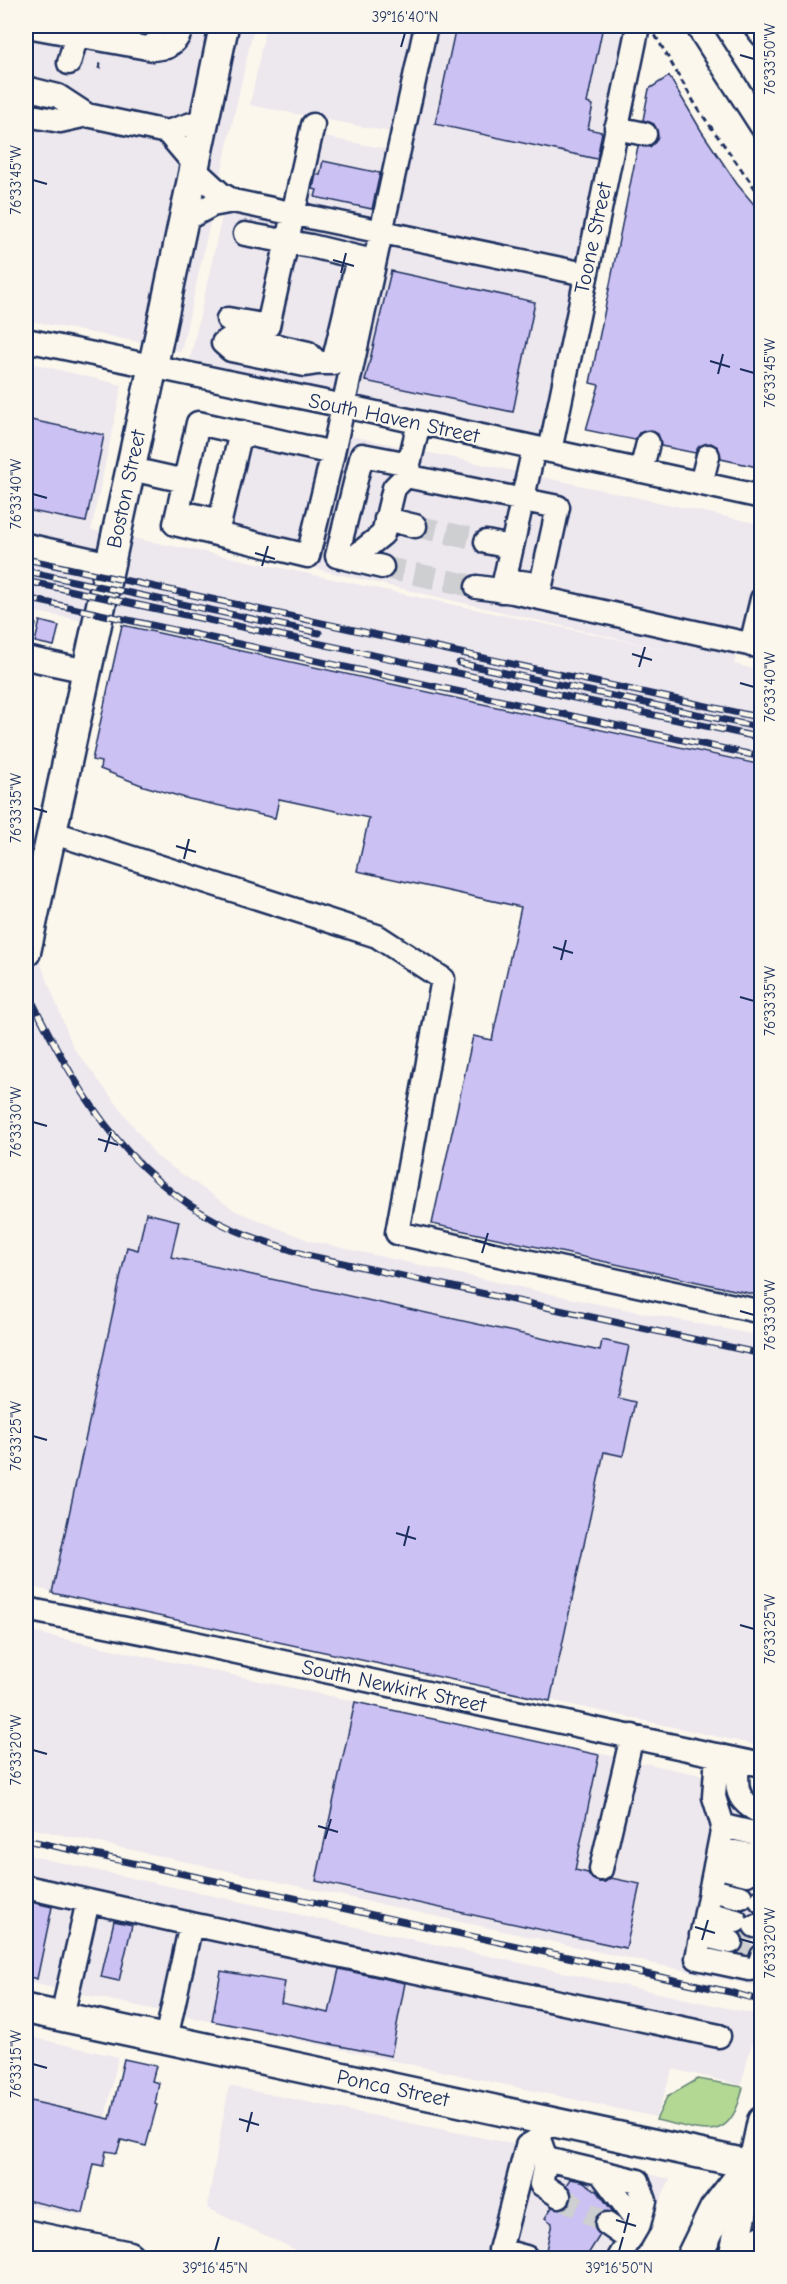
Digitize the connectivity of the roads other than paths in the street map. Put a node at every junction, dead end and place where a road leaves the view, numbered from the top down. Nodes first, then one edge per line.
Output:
1 (27, 26) edge
2 (182, 26) edge
3 (224, 26) edge
4 (426, 26) edge
5 (697, 26) edge
6 (755, 26) edge
7 (71, 30) edge
8 (646, 30) edge
9 (762, 35) edge
10 (69, 63) dead end
11 (26, 88) edge
12 (26, 115) edge
13 (87, 115) junction
14 (204, 120) junction
15 (313, 124) dead end
16 (762, 127) edge
17 (616, 128) junction
18 (167, 132) junction
19 (645, 134) dead end
20 (195, 167) junction
21 (233, 201) junction
22 (292, 214) junction
23 (184, 220) junction
24 (382, 233) junction
25 (245, 234) dead end
26 (285, 241) junction
27 (367, 260) junction
28 (585, 274) junction
29 (228, 319) dead end
30 (26, 340) edge
31 (223, 343) dead end
32 (153, 367) junction
33 (344, 406) junction
34 (418, 423) junction
35 (241, 432) junction
36 (648, 443) dead end
37 (542, 450) junction
38 (333, 453) junction
39 (708, 456) dead end
40 (131, 469) junction
41 (408, 470) junction
42 (641, 471) junction
43 (185, 481) junction
44 (701, 484) junction
45 (762, 497) edge
46 (522, 499) junction
47 (178, 512) junction
48 (386, 519) junction
49 (415, 525) tunnel mouth
50 (486, 542) tunnel mouth
51 (26, 545) edge
52 (511, 547) junction
53 (352, 559) junction
54 (110, 564) junction
55 (382, 567) tunnel mouth
56 (477, 587) tunnel mouth
57 (507, 591) junction
58 (762, 599) edge
59 (756, 646) edge
60 (26, 658) edge
61 (87, 670) junction
62 (51, 832) junction
63 (26, 952) edge
64 (762, 1312) edge
65 (26, 1610) edge
66 (632, 1736) junction
67 (727, 1757) junction
68 (762, 1765) edge
69 (762, 1813) edge
70 (723, 1827) junction
71 (762, 1835) edge
72 (717, 1858) junction
73 (749, 1864) tunnel mouth
74 (601, 1869) dead end
75 (26, 1887) edge
76 (710, 1890) junction
77 (755, 1899) tunnel mouth
78 (88, 1901) junction
79 (706, 1913) junction
80 (190, 1924) junction
81 (701, 1935) junction
82 (751, 1938) edge
83 (26, 2009) edge
84 (62, 2016) junction
85 (719, 2036) dead end
86 (166, 2039) junction
87 (762, 2121) edge
88 (543, 2140) junction
89 (757, 2166) edge
90 (559, 2196) tunnel mouth
91 (607, 2224) tunnel mouth
92 (26, 2237) edge
93 (762, 2240) edge
94 (629, 2241) edge
95 (26, 2248) edge
96 (526, 2257) dead end
97 (65, 2259) edge
98 (127, 2259) edge
99 (693, 2259) edge
100 (733, 2259) edge
101 (758, 2259) edge

1 - 7 street
2 - 7 street
3 - 14 main road, Boston Street
4 - 24 street
5 - 16 street
6 - 9 street
7 - 10 street
8 - 17 street, Toone Street
11 - 13 street
12 - 13 street
13 - 18 street
14 - 18 street
14 - 20 main road, Boston Street
15 - 22 street
17 - 19 street
17 - 28 street, Toone Street
18 - 20 street
20 - 21 street
20 - 23 main road, Boston Street
21 - 22 street
21 - 23 street
22 - 24 street
22 - 26 street
23 - 32 main road, Boston Street
24 - 27 street
24 - 28 street
25 - 26 street
26 - 27 street
26 - 29 street
27 - 31 street
27 - 33 street
28 - 37 street, Toone Street
30 - 32 street, South Haven Street
32 - 33 street, South Haven Street
32 - 40 main road, Boston Street
33 - 34 street, South Haven Street
33 - 38 street
34 - 37 street, South Haven Street
34 - 41 street
35 - 38 street
35 - 43 street
35 - 47 street
36 - 42 street
37 - 42 street, South Haven Street
37 - 46 street, Toone Street
38 - 47 street
39 - 44 street
40 - 43 street
40 - 54 main road, Boston Street
41 - 46 street
41 - 48 street
41 - 53 street
42 - 44 street, South Haven Street
43 - 47 street
44 - 45 street, South Haven Street
46 - 52 street, Toone Street
46 - 57 street
48 - 49 street
48 - 53 street
50 - 52 street
51 - 54 street
52 - 57 street, Toone Street
53 - 55 street
54 - 61 main road, Boston Street
56 - 57 street
57 - 59 street
58 - 59 street
60 - 61 street
61 - 62 main road, Boston Street
62 - 63 main road, Boston Street
62 - 64 street
65 - 66 street, South Newkirk Street
66 - 67 street, South Newkirk Street
66 - 74 street
67 - 68 street, South Newkirk Street
67 - 69 street
67 - 70 street
70 - 71 street
70 - 72 street
72 - 73 street
72 - 76 street
75 - 78 street
76 - 77 street
76 - 79 street
78 - 80 street
78 - 84 street
79 - 81 street
79 - 82 street
80 - 85 street
80 - 86 street
81 - 82 street
81 - 82 street
83 - 84 main road, Ponca Street
84 - 86 main road, Ponca Street
86 - 88 main road, Ponca Street
87 - 89 main road
88 - 89 main road, Ponca Street
88 - 90 street
88 - 94 street
88 - 96 street
89 - 99 highway
89 - 100 main road
91 - 94 street
92 - 98 highway
93 - 101 main road
95 - 97 highway

